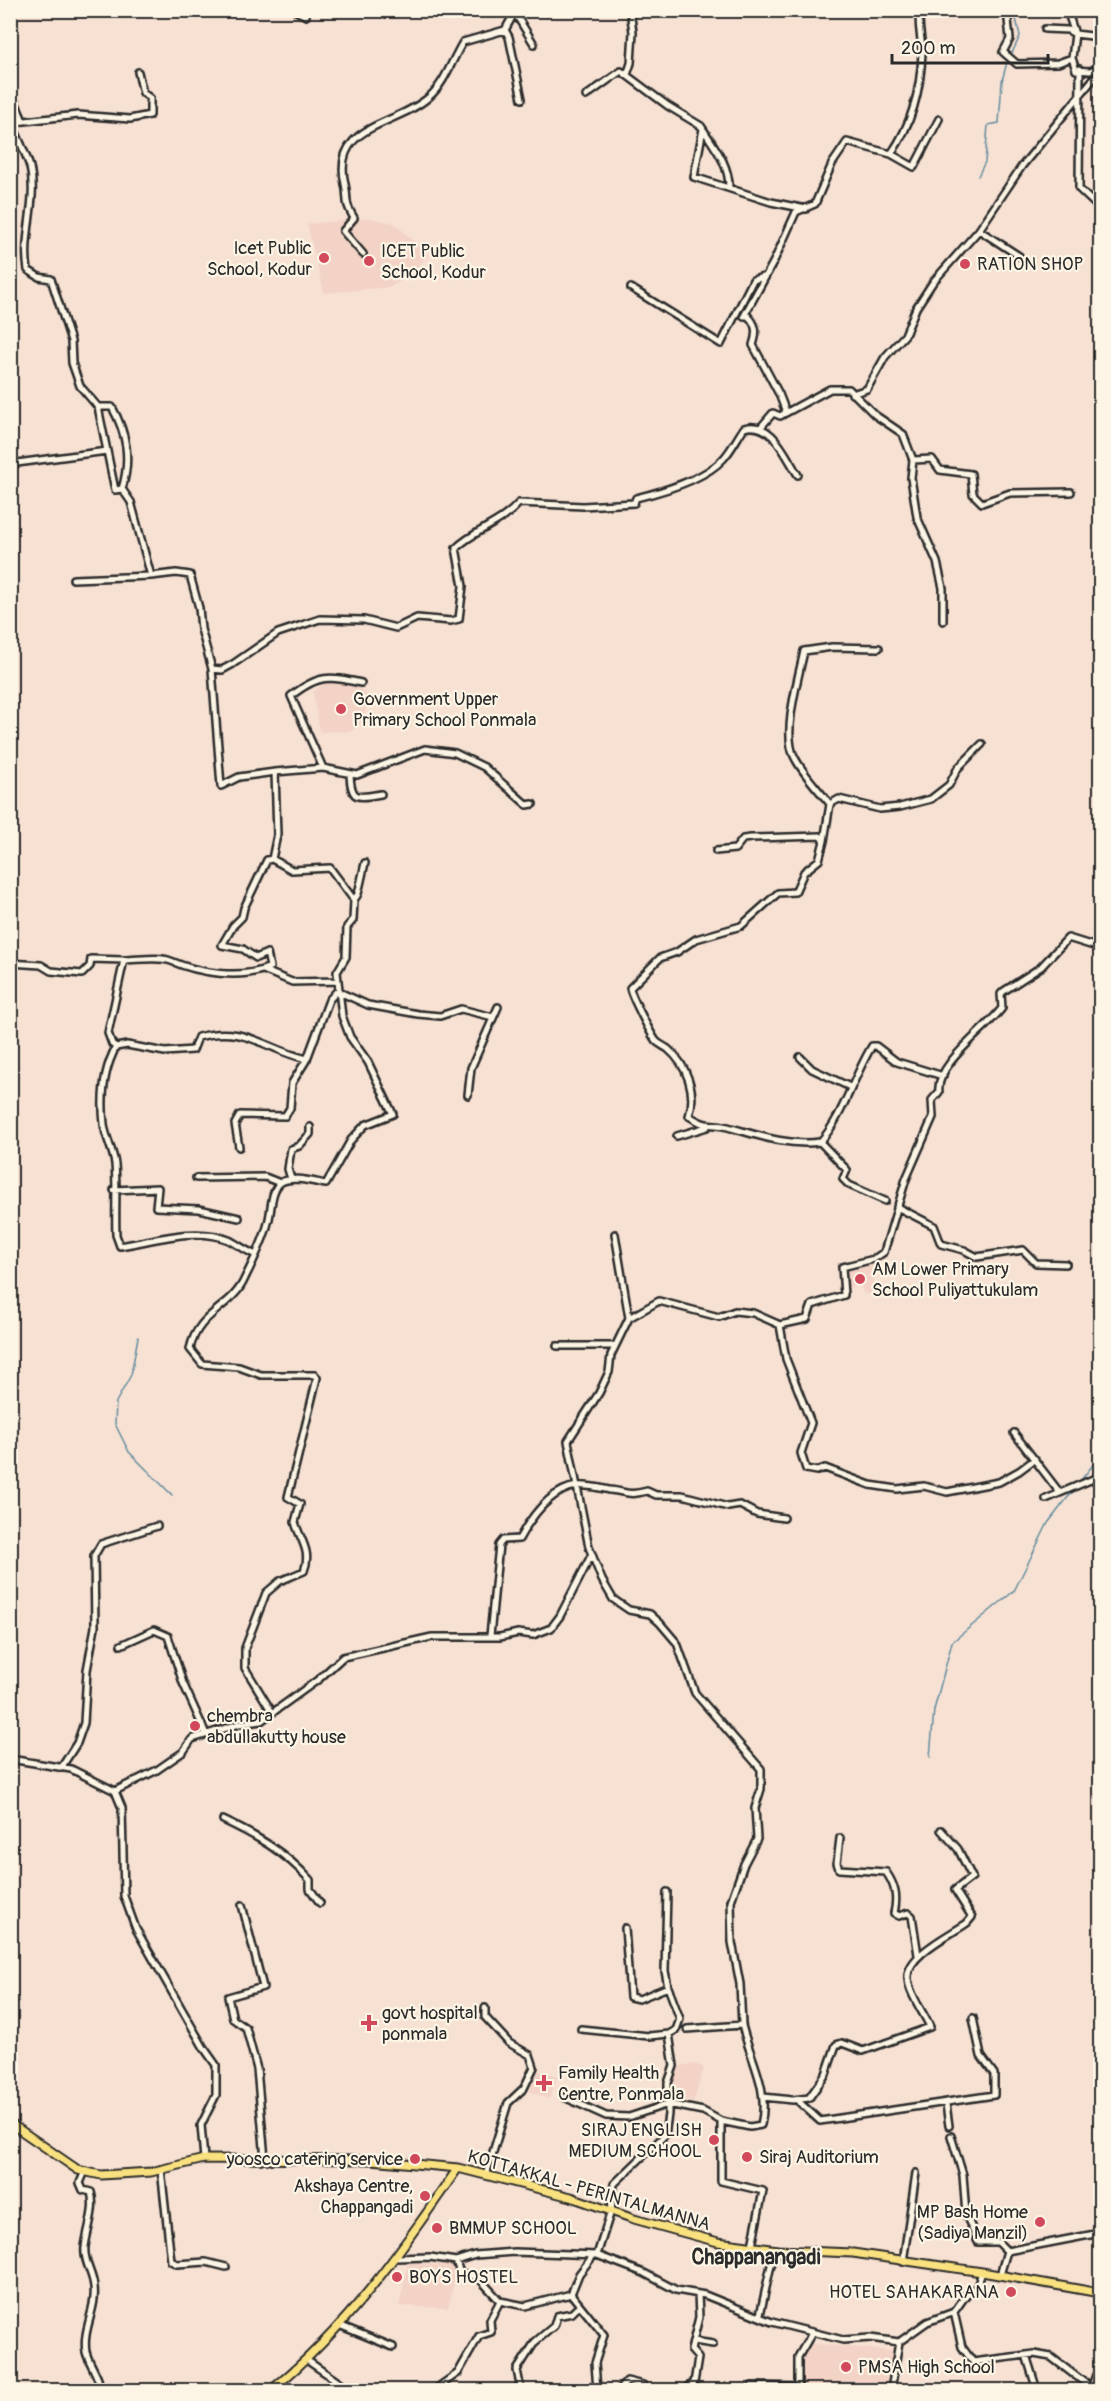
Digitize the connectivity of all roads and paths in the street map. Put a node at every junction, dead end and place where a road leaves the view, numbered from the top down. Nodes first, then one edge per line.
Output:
1 (294, 10) edge
2 (630, 10) edge
3 (920, 10) edge
4 (1007, 10) edge
5 (1067, 10) edge
6 (516, 12) edge
7 (306, 16) dead end
8 (1045, 29) dead end
9 (505, 30) junction
10 (1075, 34) junction
11 (1101, 37) edge
12 (534, 44) dead end
13 (1072, 58) junction
14 (1100, 66) edge
15 (1080, 69) junction
16 (138, 72) dead end
17 (627, 75) junction
18 (10, 89) edge
19 (1081, 93) junction
20 (585, 96) dead end
21 (522, 99) dead end
22 (939, 119) dead end
23 (23, 120) junction
24 (703, 129) junction
25 (891, 154) junction
26 (729, 187) junction
27 (806, 209) junction
28 (1101, 209) edge
29 (979, 230) junction
30 (363, 254) dead end
31 (1019, 256) dead end
32 (764, 277) junction
33 (631, 288) dead end
34 (852, 394) junction
35 (98, 407) junction
36 (786, 412) dead end
37 (761, 427) junction
38 (107, 451) junction
39 (913, 460) junction
40 (17, 463) dead end
41 (798, 475) dead end
42 (122, 489) junction
43 (1071, 492) dead end
44 (151, 576) junction
45 (73, 579) dead end
46 (943, 621) dead end
47 (879, 648) dead end
48 (213, 669) junction
49 (361, 683) dead end
50 (982, 744) dead end
51 (323, 768) junction
52 (275, 772) junction
53 (350, 774) junction
54 (381, 794) dead end
55 (533, 804) dead end
56 (830, 804) junction
57 (824, 841) junction
58 (716, 851) dead end
59 (272, 859) junction
60 (365, 863) dead end
61 (354, 900) junction
62 (1101, 948) edge
63 (124, 960) junction
64 (10, 963) edge
65 (262, 970) junction
66 (337, 981) junction
67 (337, 991) junction
68 (498, 1007) dead end
69 (493, 1017) junction
70 (116, 1047) junction
71 (800, 1057) dead end
72 (307, 1059) junction
73 (943, 1076) junction
74 (850, 1087) junction
75 (468, 1095) dead end
76 (310, 1127) dead end
77 (710, 1127) junction
78 (676, 1136) dead end
79 (820, 1143) junction
80 (239, 1147) dead end
81 (196, 1178) dead end
82 (291, 1179) junction
83 (280, 1183) junction
84 (114, 1190) junction
85 (885, 1200) dead end
86 (897, 1207) junction
87 (239, 1218) dead end
88 (615, 1234) dead end
89 (254, 1254) junction
90 (1066, 1264) dead end
91 (629, 1318) junction
92 (780, 1324) junction
93 (557, 1346) dead end
94 (615, 1346) junction
95 (1014, 1433) dead end
96 (1035, 1459) junction
97 (1101, 1476) edge
98 (577, 1486) junction
99 (1060, 1493) junction
100 (1047, 1498) dead end
101 (784, 1518) dead end
102 (157, 1526) dead end
103 (592, 1554) junction
104 (490, 1636) junction
105 (121, 1645) dead end
106 (272, 1712) junction
107 (206, 1734) junction
108 (10, 1759) edge
109 (61, 1768) junction
110 (112, 1790) dead end
111 (223, 1820) dead end
112 (941, 1830) dead end
113 (840, 1838) dead end
114 (667, 1892) dead end
115 (320, 1903) dead end
116 (242, 1905) dead end
117 (625, 1928) dead end
118 (918, 1954) junction
119 (668, 1987) junction
120 (485, 2008) dead end
121 (973, 2018) dead end
122 (742, 2025) junction
123 (687, 2029) dead end
124 (581, 2030) dead end
125 (669, 2034) junction
126 (564, 2097) dead end
127 (763, 2097) junction
128 (797, 2100) junction
129 (668, 2104) junction
130 (946, 2104) junction
131 (721, 2121) junction
132 (10, 2123) edge
133 (949, 2126) dead end
134 (951, 2136) dead end
135 (204, 2158) junction
136 (265, 2159) junction
137 (458, 2168) junction
138 (161, 2169) junction
139 (85, 2171) junction
140 (916, 2173) dead end
141 (486, 2175) junction
142 (611, 2211) junction
143 (1101, 2233) edge
144 (752, 2246) junction
145 (777, 2250) junction
146 (1007, 2251) junction
147 (595, 2256) junction
148 (395, 2258) junction
149 (456, 2261) junction
150 (903, 2262) junction
151 (226, 2267) dead end
152 (982, 2272) junction
153 (1000, 2275) junction
154 (1101, 2293) edge
155 (571, 2294) junction
156 (698, 2294) junction
157 (500, 2301) junction
158 (579, 2306) junction
159 (954, 2312) junction
160 (760, 2315) junction
161 (339, 2325) junction
162 (812, 2332) junction
163 (693, 2341) junction
164 (899, 2342) junction
165 (713, 2344) dead end
166 (393, 2347) dead end
167 (1026, 2355) junction
168 (308, 2361) junction
169 (1101, 2365) edge
170 (644, 2385) dead end
171 (752, 2386) dead end
172 (798, 2389) edge
173 (1094, 2390) edge
174 (100, 2391) edge
175 (271, 2391) edge
176 (350, 2391) edge
177 (434, 2391) edge
178 (521, 2391) edge
179 (597, 2391) edge
180 (619, 2391) edge
181 (682, 2391) edge
182 (891, 2391) edge
183 (1037, 2391) edge

1 - 7 street
2 - 17 street
3 - 25 street
4 - 13 street
5 - 10 street
6 - 9 street
6 - 12 street
8 - 10 street
9 - 21 street
9 - 30 street
10 - 11 street
10 - 13 street
13 - 15 street
14 - 15 street
14 - 19 street
15 - 19 street
16 - 23 street
17 - 20 street
17 - 24 street
18 - 23 street
19 - 28 street
19 - 29 street
22 - 25 street
23 - 35 street
24 - 26 street
24 - 26 street
25 - 27 street
26 - 27 street
27 - 32 street
29 - 31 street
29 - 34 street
32 - 33 street
32 - 36 street
34 - 37 street
34 - 39 street
35 - 38 street
35 - 42 street
37 - 41 street
37 - 48 street
38 - 40 street
38 - 42 street
39 - 43 street
39 - 46 street
42 - 44 street
44 - 45 street
44 - 48 street
47 - 56 street
48 - 52 street
49 - 51 street
50 - 56 street
51 - 52 street
51 - 53 street
52 - 59 street
53 - 54 street
53 - 55 street
56 - 57 street
57 - 58 street
57 - 77 street
59 - 61 street
59 - 65 street
60 - 61 street
61 - 66 street
62 - 73 street
63 - 64 street
63 - 65 street
63 - 70 street
65 - 66 street
66 - 67 street
67 - 69 street
67 - 72 street
67 - 82 street
68 - 69 street
69 - 75 street
70 - 72 street
70 - 84 street
71 - 74 street
72 - 80 street
73 - 74 street
73 - 86 street
74 - 79 street
76 - 82 street
77 - 78 street
77 - 79 street
79 - 85 street
81 - 83 street
82 - 83 street
83 - 89 street
84 - 87 street
84 - 89 street
86 - 90 street
86 - 92 street
88 - 91 street
89 - 106 street
91 - 92 street
91 - 94 street
92 - 96 street
93 - 94 street
94 - 98 street
95 - 96 street
96 - 99 street
97 - 99 street
98 - 101 street
98 - 103 street
98 - 104 street
99 - 100 street
102 - 109 street
103 - 104 street
103 - 122 street
104 - 106 street
105 - 107 street
106 - 107 street
107 - 135 street
108 - 109 street
109 - 110 street
111 - 115 street
112 - 118 street
113 - 118 street
114 - 119 street
116 - 136 street
117 - 119 street
118 - 128 street
119 - 125 street
120 - 141 street
121 - 130 street
122 - 123 street
122 - 127 street
124 - 125 street
125 - 129 street
126 - 129 street
127 - 128 street
127 - 131 street
128 - 130 street
129 - 131 street
129 - 142 street
130 - 133 street
131 - 144 street
132 - 139 main road, KOTTAKKAL - PERINTALMANNA
134 - 146 street
135 - 136 main road, KOTTAKKAL - PERINTALMANNA
135 - 138 main road, KOTTAKKAL - PERINTALMANNA
136 - 137 main road, KOTTAKKAL - PERINTALMANNA
137 - 141 main road, KOTTAKKAL - PERINTALMANNA
137 - 148 main road
138 - 139 main road, KOTTAKKAL - PERINTALMANNA
138 - 151 street
139 - 174 street
140 - 150 street
141 - 142 main road, KOTTAKKAL - PERINTALMANNA
142 - 144 main road, KOTTAKKAL - PERINTALMANNA
142 - 147 street
143 - 146 street
144 - 145 main road, KOTTAKKAL - PERINTALMANNA
145 - 150 main road, KOTTAKKAL - PERINTALMANNA
145 - 160 street
146 - 153 street
147 - 149 street
147 - 155 street
147 - 156 street
148 - 149 street
148 - 161 main road
149 - 157 street
150 - 152 main road, KOTTAKKAL - PERINTALMANNA
152 - 153 main road, KOTTAKKAL - PERINTALMANNA
152 - 159 street
153 - 154 main road, KOTTAKKAL - PERINTALMANNA
155 - 157 street
155 - 158 street
156 - 160 street
156 - 163 street
157 - 177 street
158 - 178 street
158 - 179 street
159 - 164 street
159 - 167 street
160 - 162 street
161 - 166 street
161 - 168 main road
162 - 164 street
162 - 172 street
163 - 165 street
163 - 181 street
164 - 182 street
167 - 173 street
167 - 183 street
168 - 175 main road
168 - 176 street
169 - 173 street
170 - 180 street
171 - 172 street

